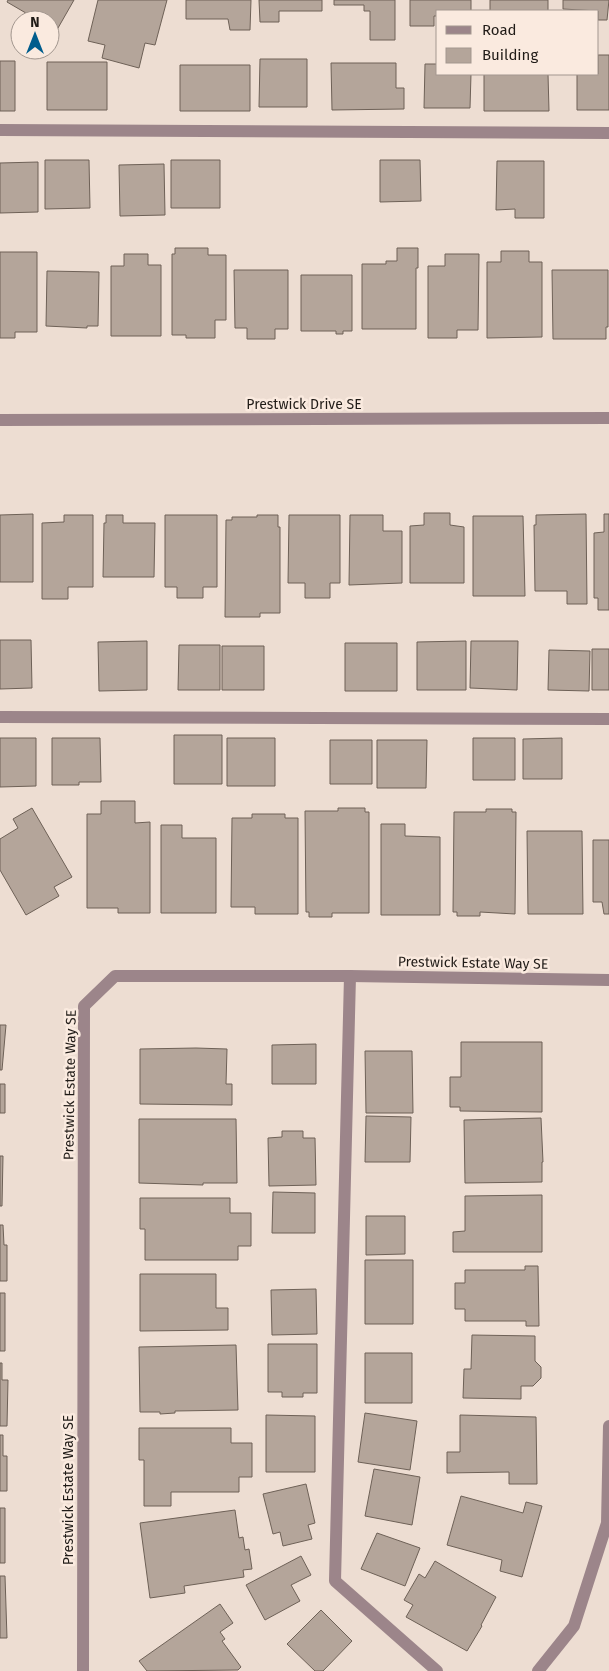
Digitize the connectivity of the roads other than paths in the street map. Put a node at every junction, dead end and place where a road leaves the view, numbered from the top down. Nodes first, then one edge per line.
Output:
1 (0, 130) edge
2 (609, 133) edge
3 (609, 418) edge
4 (0, 420) edge
5 (0, 717) edge
6 (609, 719) edge
7 (350, 976) junction
8 (609, 980) edge
9 (609, 1426) edge
10 (82, 1671) edge
11 (438, 1671) edge
12 (538, 1671) edge

1 - 2 street
3 - 4 street, Prestwick Drive SE
5 - 6 street
7 - 8 street, Prestwick Estate Way SE
7 - 10 street, Prestwick Estate Way SE
7 - 11 street
9 - 12 street

